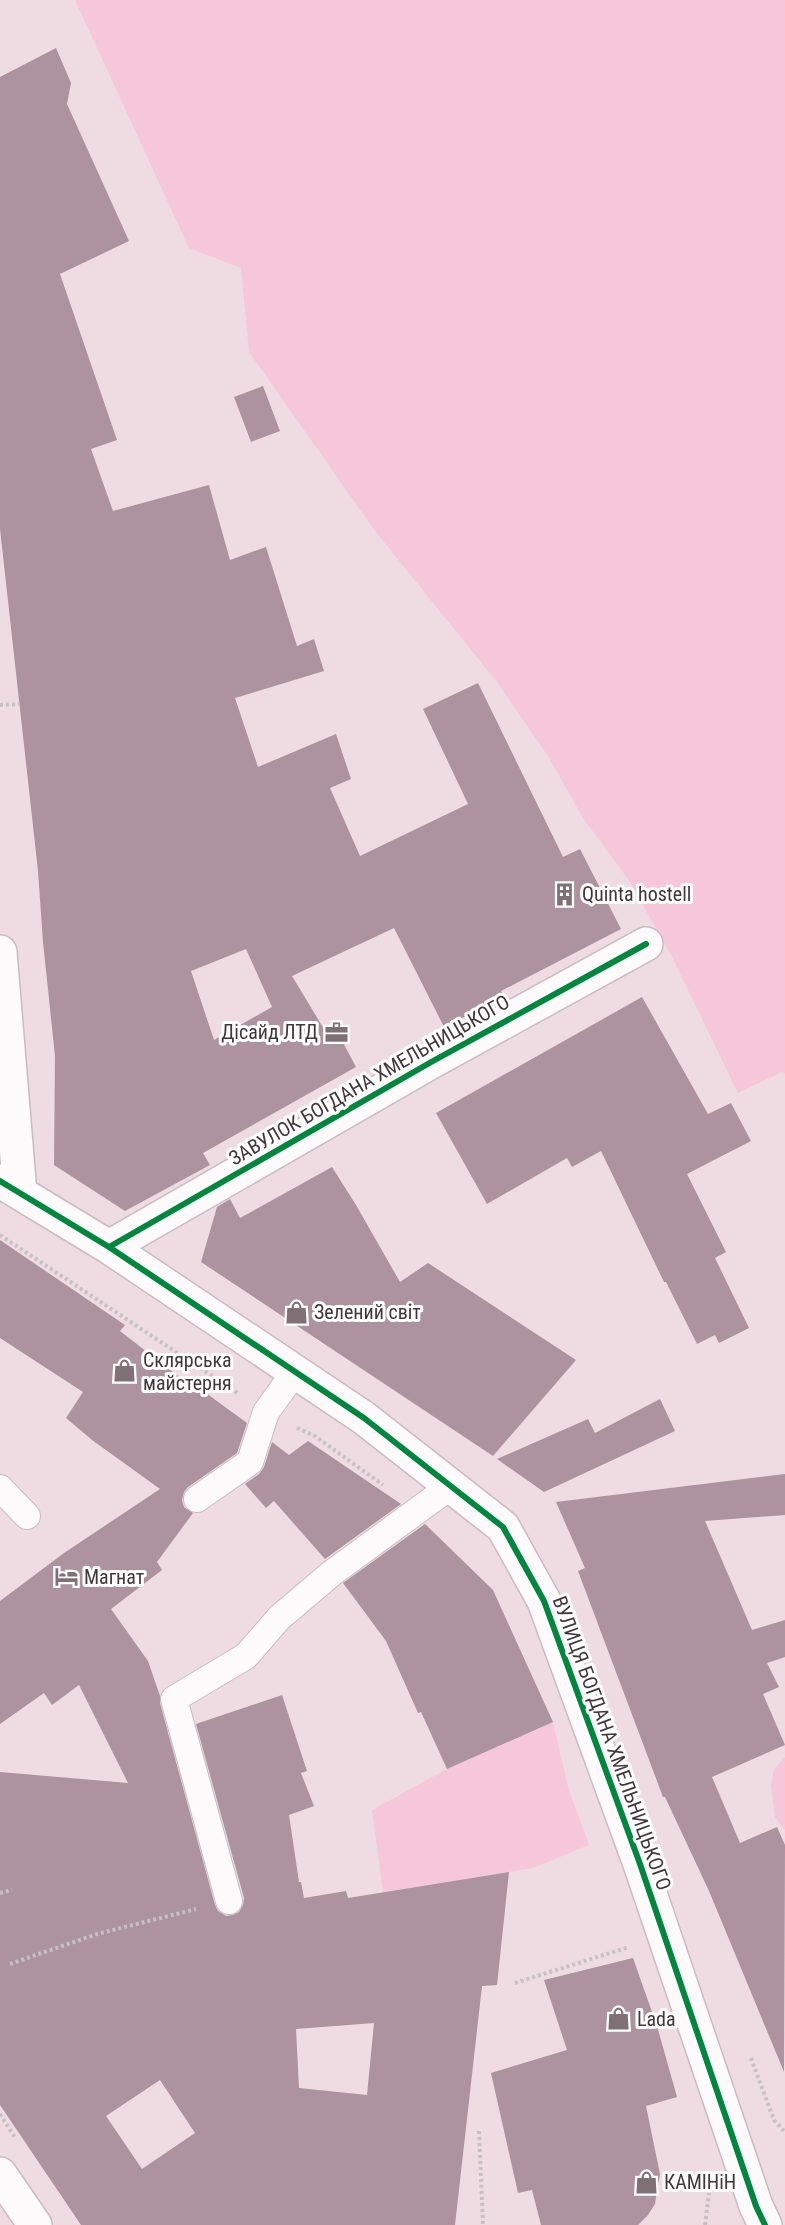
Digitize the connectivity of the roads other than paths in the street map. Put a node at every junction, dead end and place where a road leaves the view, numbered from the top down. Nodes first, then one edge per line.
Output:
1 (646, 944) dead end
2 (0, 952) edge
3 (10, 1187) edge
4 (109, 1247) junction
5 (295, 1372) junction
6 (451, 1486) junction
7 (0, 1488) edge
8 (197, 1499) dead end
9 (27, 1516) dead end
10 (229, 1901) road end
11 (0, 2174) edge
12 (35, 2225) edge
13 (765, 2225) edge

1 - 4 street, ЗАВУЛОК БОГДАНА ХМЕЛЬНИЦЬКОГО
2 - 3 street
3 - 4 street, ВУЛИЦЯ БОГДАНА ХМЕЛЬНИЦЬКОГО
4 - 5 street, ВУЛИЦЯ БОГДАНА ХМЕЛЬНИЦЬКОГО
5 - 6 street, ВУЛИЦЯ БОГДАНА ХМЕЛЬНИЦЬКОГО
5 - 8 lane
6 - 10 lane
6 - 13 street, ВУЛИЦЯ БОГДАНА ХМЕЛЬНИЦЬКОГО
7 - 9 lane
11 - 12 street

